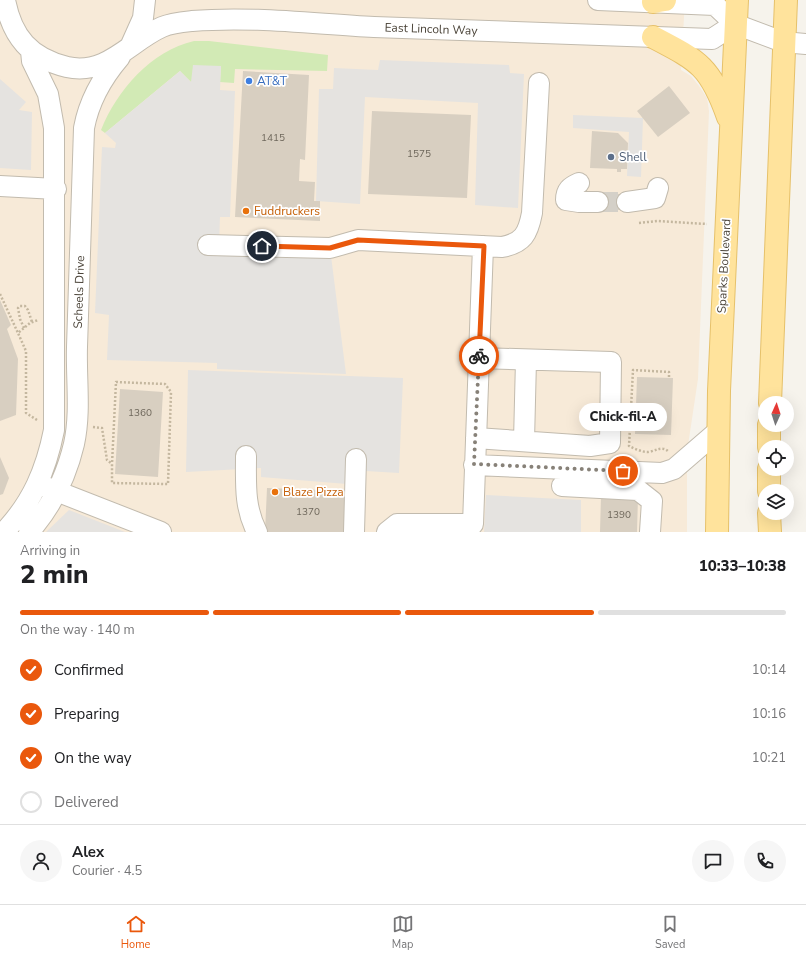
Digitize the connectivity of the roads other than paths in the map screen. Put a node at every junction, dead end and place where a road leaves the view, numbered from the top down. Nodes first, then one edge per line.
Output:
1 (5, 0) edge
2 (146, 0) edge
3 (598, 0) edge
4 (737, 0) edge
5 (771, 0) edge
6 (786, 0) edge
7 (659, 1) edge
8 (736, 24) junction
9 (653, 37) junction
10 (16, 40) edge
11 (783, 42) junction
12 (806, 44) edge
13 (127, 51) junction
14 (539, 83) dead end
15 (731, 125) junction
16 (579, 182) dead end
17 (0, 186) edge
18 (658, 188) dead end
19 (56, 189) junction
20 (598, 202) tunnel mouth
21 (627, 202) tunnel mouth
22 (208, 245) dead end
23 (484, 246) junction
24 (479, 358) junction
25 (526, 360) junction
26 (770, 396) edge
27 (718, 432) junction
28 (476, 438) junction
29 (524, 441) junction
30 (246, 456) dead end
31 (356, 459) dead end
32 (474, 464) junction
33 (39, 484) junction
34 (562, 486) dead end
35 (59, 491) junction
36 (770, 520) edge
37 (4, 532) edge
38 (29, 532) edge
39 (161, 532) edge
40 (257, 532) edge
41 (354, 532) edge
42 (387, 532) edge
43 (650, 532) edge
44 (717, 532) edge
45 (770, 532) edge

1 - 10 street, Scheels Drive
2 - 13 street
3 - 7 street
4 - 8 main road, Sparks Boulevard
5 - 11 main road
6 - 11 main road
7 - 8 street
8 - 9 street, East Lincoln Way
8 - 11 street
8 - 15 main road, Sparks Boulevard
9 - 13 street, East Lincoln Way
9 - 15 main road
10 - 13 street, East Lincoln Way
10 - 19 street, Scheels Drive
11 - 12 street
11 - 26 main road
13 - 35 street, Scheels Drive
14 - 23 street
15 - 27 main road, Sparks Boulevard
16 - 20 street
17 - 19 street
18 - 21 street
19 - 33 street, Scheels Drive
22 - 23 street
23 - 24 street
24 - 25 street
24 - 28 street
25 - 29 street
25 - 29 street
27 - 32 street
27 - 44 main road, Sparks Boulevard
28 - 29 street
28 - 32 street
30 - 40 street
31 - 41 street
32 - 42 street
33 - 35 street
33 - 37 street, Scheels Drive
34 - 43 street
35 - 38 street, Scheels Drive
35 - 39 street
36 - 45 main road

